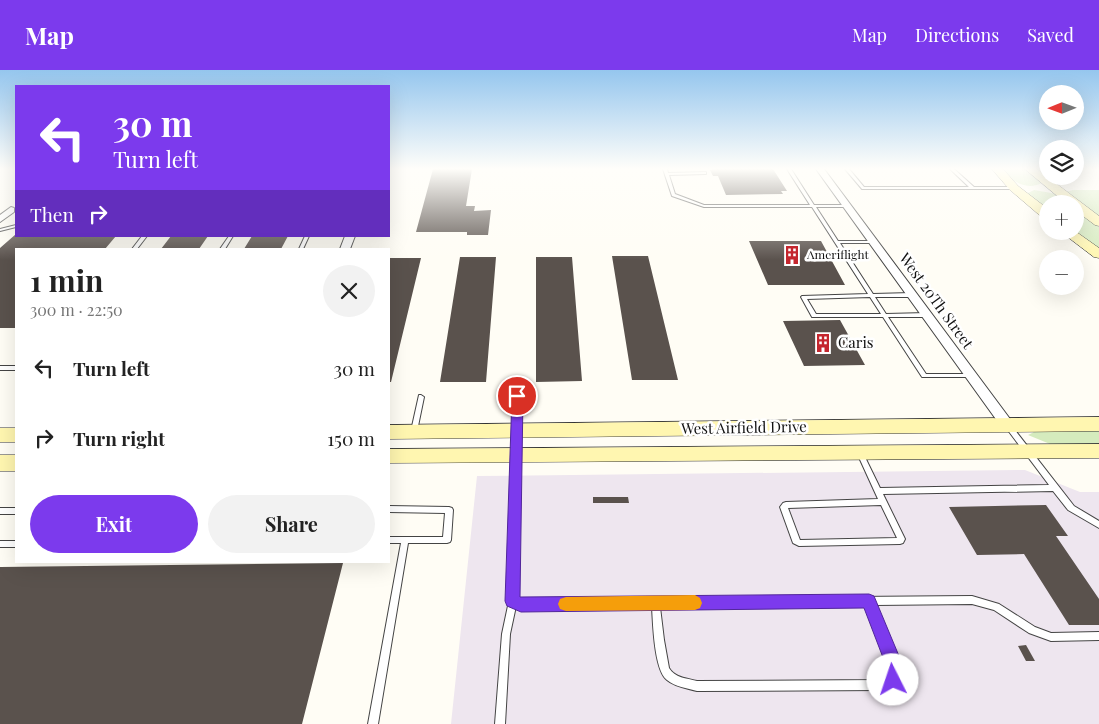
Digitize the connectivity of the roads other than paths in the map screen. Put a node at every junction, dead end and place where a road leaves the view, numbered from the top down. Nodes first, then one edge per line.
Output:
1 (686, 200) edge
2 (810, 200) edge
3 (843, 200) edge
4 (1028, 200) edge
5 (814, 206) junction
6 (848, 206) junction
7 (1039, 209) edge
8 (11, 210) dead end
9 (1084, 211) edge
10 (0, 219) edge
11 (1099, 222) edge
12 (15, 226) edge
13 (0, 230) edge
14 (144, 237) edge
15 (230, 237) edge
16 (1079, 240) edge
17 (837, 242) junction
18 (874, 242) junction
19 (135, 248) edge
20 (223, 248) edge
21 (1099, 254) edge
22 (873, 295) junction
23 (912, 295) junction
24 (886, 315) junction
25 (927, 315) junction
26 (0, 368) edge
27 (15, 368) edge
28 (972, 376) junction
29 (517, 396) dead end
30 (421, 397) dead end
31 (1099, 424) edge
32 (1008, 426) junction
33 (517, 430) junction
34 (390, 432) edge
35 (414, 432) junction
36 (0, 435) edge
37 (15, 435) edge
38 (1027, 451) junction
39 (1099, 451) edge
40 (859, 452) junction
41 (516, 454) junction
42 (390, 456) edge
43 (15, 462) edge
44 (0, 463) edge
45 (1055, 488) junction
46 (878, 491) junction
47 (884, 502) junction
48 (390, 509) edge
49 (0, 511) edge
50 (15, 511) edge
51 (1099, 525) edge
52 (390, 540) edge
53 (406, 540) junction
54 (0, 544) edge
55 (15, 544) edge
56 (513, 601) junction
57 (869, 601) junction
58 (656, 603) junction
59 (1099, 636) edge
60 (373, 724) edge
61 (500, 724) edge

1 - 5 lane
2 - 5 lane
3 - 6 street, West 20Th Street
4 - 7 street
5 - 6 lane
5 - 17 lane
6 - 18 street, West 20Th Street
8 - 10 street
9 - 11 street
12 - 13 lane
14 - 19 lane
15 - 20 lane
16 - 21 street
17 - 18 lane
17 - 22 lane
18 - 23 street, West 20Th Street
22 - 23 lane
22 - 24 lane
22 - 24 lane
23 - 25 street, West 20Th Street
24 - 25 lane
24 - 28 lane
25 - 28 street, West 20Th Street
26 - 27 lane
28 - 32 street, West 20Th Street
29 - 33 lane
30 - 35 lane
31 - 32 street, West Airfield Drive
32 - 33 street, West Airfield Drive
32 - 38 lane, West 20Th Street
33 - 35 street, West Airfield Drive
33 - 41 street
34 - 35 street, West Airfield Drive
36 - 37 street
38 - 39 street, West Airfield Drive
38 - 40 street, West Airfield Drive
38 - 45 lane, West 20Th Street
40 - 41 street, West Airfield Drive
40 - 46 lane
41 - 42 street, West Airfield Drive
41 - 56 lane
43 - 44 street
45 - 46 lane
45 - 51 lane, West 20Th Street
46 - 47 lane
47 - 47 lane
48 - 53 lane
49 - 50 lane
52 - 53 lane
53 - 60 lane
54 - 55 lane
56 - 58 lane
56 - 61 lane
57 - 58 lane
57 - 58 lane
57 - 59 lane

